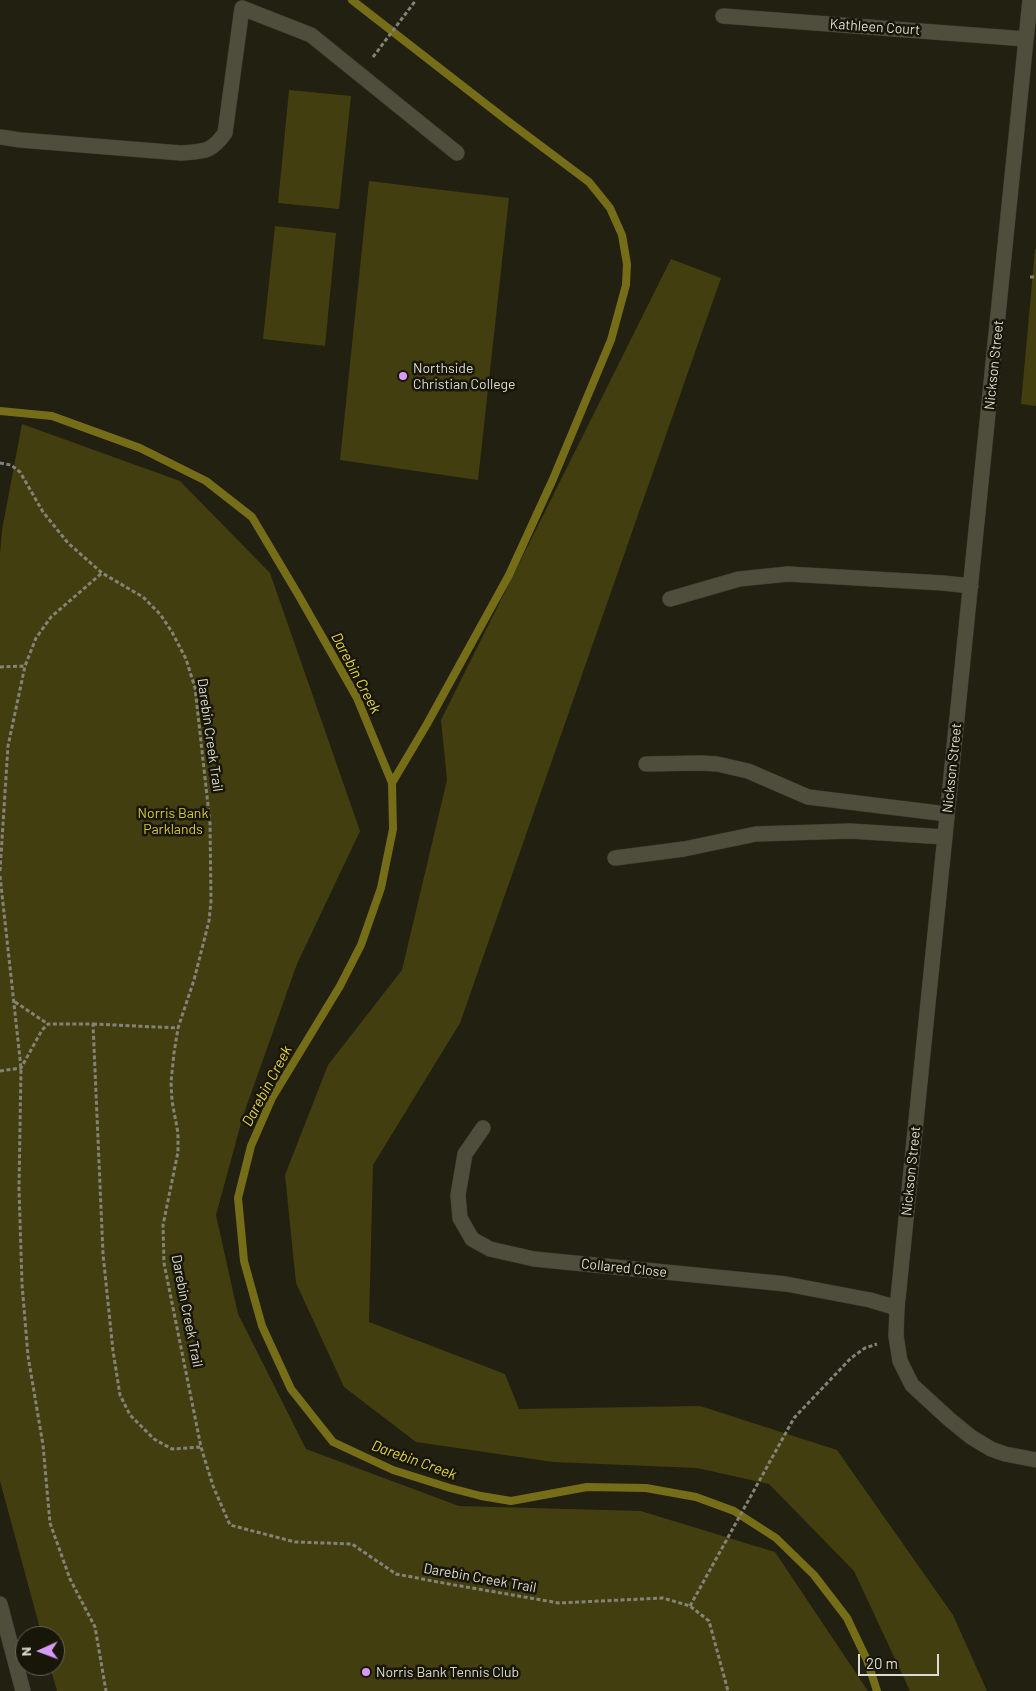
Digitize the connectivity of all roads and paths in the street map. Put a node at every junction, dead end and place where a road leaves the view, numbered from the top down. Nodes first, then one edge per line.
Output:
1 (416, 0) edge
2 (1030, 0) edge
3 (723, 16) dead end
4 (1026, 40) junction
5 (384, 44) dead end
6 (0, 137) edge
7 (457, 153) dead end
8 (1030, 276) dead end
9 (1036, 277) edge
10 (0, 463) edge
11 (102, 573) junction
12 (971, 586) junction
13 (670, 599) dead end
14 (25, 666) junction
15 (0, 667) edge
16 (646, 764) dead end
17 (947, 814) junction
18 (945, 837) junction
19 (615, 858) dead end
20 (0, 871) edge
21 (0, 876) edge
22 (14, 1002) junction
23 (48, 1024) junction
24 (92, 1024) junction
25 (178, 1028) junction
26 (21, 1068) junction
27 (0, 1071) edge
28 (483, 1128) dead end
29 (896, 1308) junction
30 (896, 1336) junction
31 (201, 1447) junction
32 (1036, 1460) edge
33 (0, 1604) edge
34 (690, 1606) junction
35 (23, 1691) edge
36 (106, 1691) edge
37 (728, 1691) edge

1 - 5 path
2 - 4 street, Nickson Street
3 - 4 street, Kathleen Court
4 - 12 street, Nickson Street
6 - 7 street
8 - 9 path
10 - 11 path, Darebin Creek Trail
11 - 14 path
11 - 25 path, Darebin Creek Trail
12 - 13 street
12 - 17 street, Nickson Street
14 - 15 path
14 - 20 path
16 - 17 street
17 - 18 street, Nickson Street
18 - 19 street
18 - 29 street, Nickson Street
21 - 22 path
22 - 23 path
22 - 26 path
23 - 24 path
23 - 26 path
24 - 25 path
24 - 31 path
25 - 31 path, Darebin Creek Trail
26 - 27 path
26 - 36 path
28 - 29 street, Collared Close
29 - 30 street, Nickson Street
30 - 32 street, Nickson Street
30 - 34 path
31 - 34 path, Darebin Creek Trail
33 - 35 street
34 - 37 path, Darebin Creek Trail

